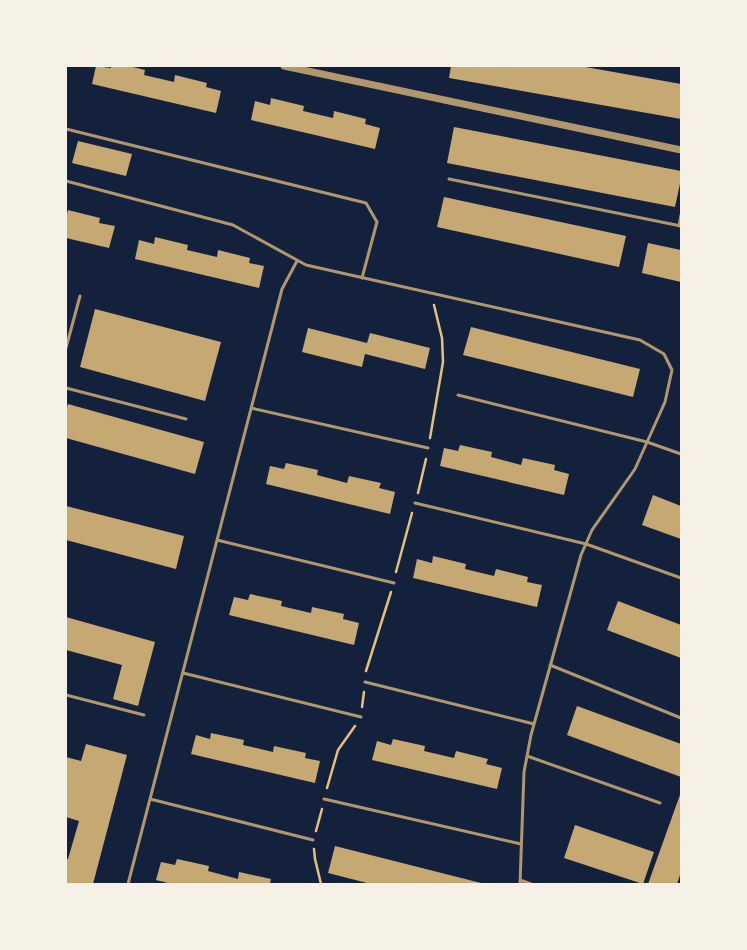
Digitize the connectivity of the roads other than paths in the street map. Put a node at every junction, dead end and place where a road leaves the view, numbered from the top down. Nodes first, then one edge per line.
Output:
1 (284, 66) edge
2 (66, 129) edge
3 (681, 150) edge
4 (449, 179) dead end
5 (66, 181) edge
6 (681, 215) edge
7 (680, 226) edge
8 (297, 261) junction
9 (362, 278) junction
10 (80, 296) dead end
11 (66, 348) edge
12 (66, 388) edge
13 (458, 396) dead end
14 (251, 408) junction
15 (186, 419) dead end
16 (647, 442) junction
17 (428, 448) dead end
18 (681, 454) edge
19 (415, 503) dead end
20 (217, 540) junction
21 (586, 544) junction
22 (681, 578) edge
23 (394, 583) dead end
24 (550, 665) junction
25 (183, 673) junction
26 (365, 682) dead end
27 (66, 695) edge
28 (144, 715) dead end
29 (361, 717) dead end
30 (681, 718) edge
31 (534, 724) junction
32 (527, 756) junction
33 (150, 799) junction
34 (324, 799) dead end
35 (660, 803) dead end
36 (313, 840) dead end
37 (521, 844) junction
38 (520, 882) edge
39 (128, 884) edge
40 (531, 884) edge

1 - 3 street
2 - 9 lane
4 - 7 lane
5 - 8 lane
6 - 7 lane
8 - 9 lane
8 - 14 lane
9 - 16 lane
10 - 11 lane
12 - 15 lane
13 - 16 lane
14 - 17 lane
14 - 20 lane
16 - 18 lane
16 - 21 lane
19 - 21 lane
20 - 23 lane
20 - 25 lane
21 - 22 lane
21 - 24 lane
24 - 30 lane
24 - 31 lane
25 - 29 lane
25 - 33 lane
26 - 31 lane
27 - 28 lane
31 - 32 lane
32 - 35 lane
32 - 37 lane
33 - 36 lane
33 - 39 lane
34 - 37 lane
37 - 38 lane
38 - 40 lane

